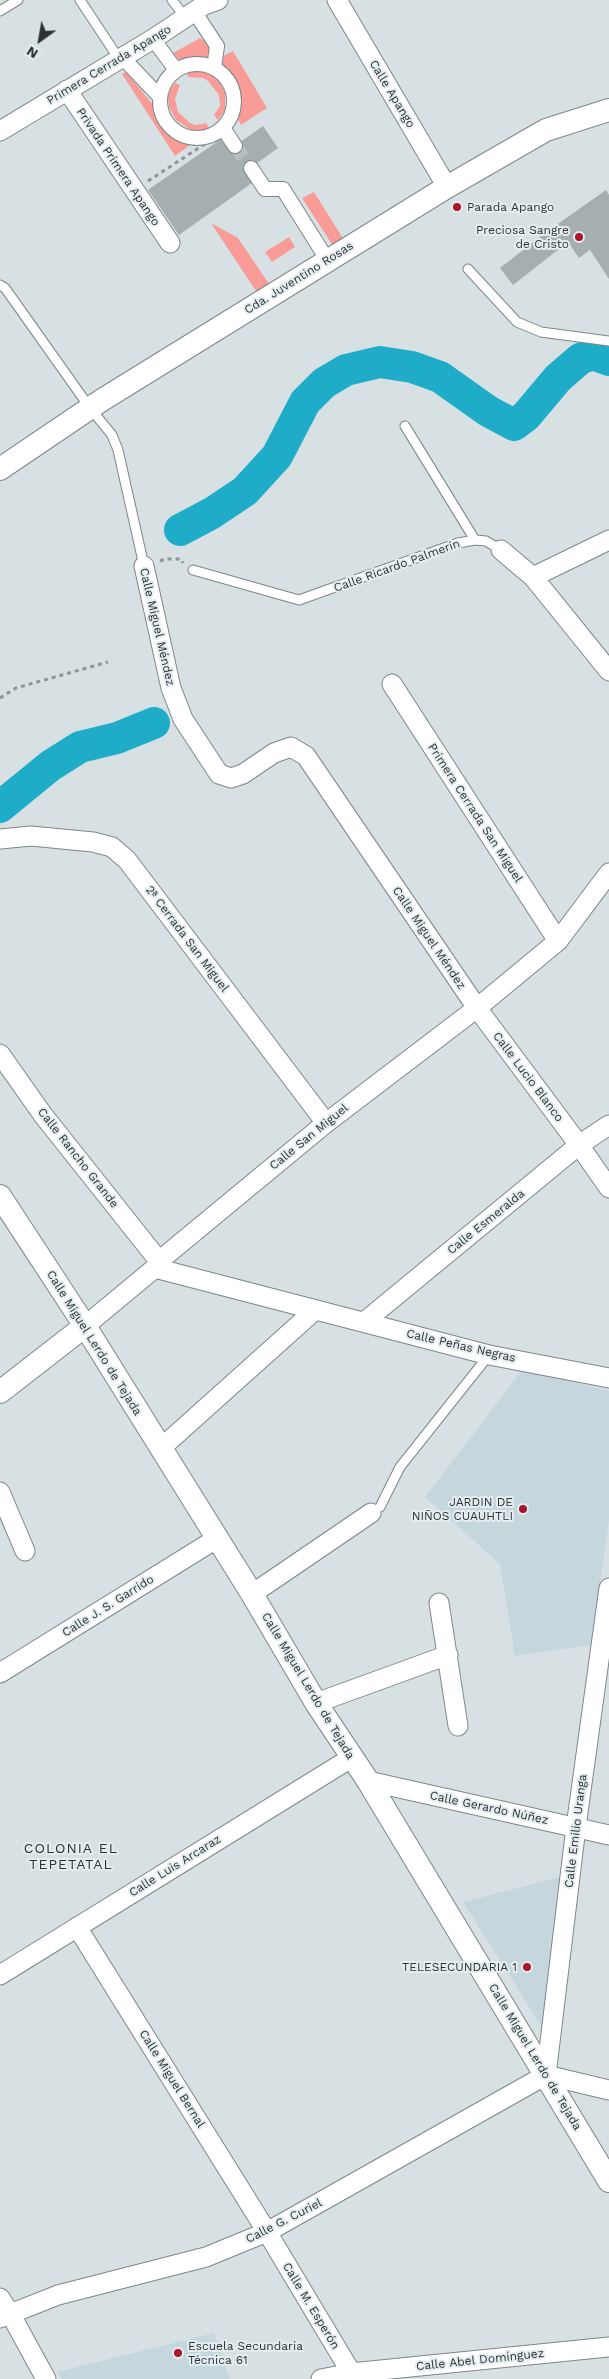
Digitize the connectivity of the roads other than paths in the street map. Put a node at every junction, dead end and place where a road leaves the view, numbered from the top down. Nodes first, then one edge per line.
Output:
1 (18, 0) edge
2 (80, 0) edge
3 (172, 0) edge
4 (218, 0) edge
5 (337, 0) edge
6 (0, 12) edge
7 (189, 14) junction
8 (153, 39) junction
9 (120, 58) junction
10 (214, 68) junction
11 (176, 70) junction
12 (67, 90) junction
13 (160, 97) junction
14 (609, 110) edge
15 (224, 129) junction
16 (0, 131) edge
17 (235, 146) tunnel mouth
18 (251, 168) tunnel mouth
19 (447, 187) junction
20 (170, 243) dead end
21 (328, 261) junction
22 (468, 269) dead end
23 (0, 285) edge
24 (609, 341) edge
25 (90, 408) junction
26 (405, 426) dead end
27 (0, 469) edge
28 (474, 540) junction
29 (609, 540) edge
30 (501, 550) joint
31 (144, 566) joint
32 (192, 570) road end
33 (534, 578) junction
34 (609, 671) edge
35 (392, 684) dead end
36 (0, 839) edge
37 (609, 873) edge
38 (558, 941) junction
39 (477, 1008) junction
40 (0, 1054) edge
41 (326, 1123) junction
42 (609, 1125) edge
43 (580, 1145) junction
44 (609, 1188) edge
45 (0, 1196) edge
46 (157, 1265) junction
47 (314, 1311) junction
48 (364, 1322) junction
49 (85, 1326) junction
50 (489, 1355) junction
51 (609, 1378) edge
52 (0, 1392) edge
53 (160, 1449) junction
54 (0, 1492) edge
55 (376, 1510) joint
56 (216, 1539) junction
57 (25, 1551) dead end
58 (609, 1588) edge
59 (252, 1594) junction
60 (439, 1603) dead end
61 (605, 1640) edge
62 (448, 1655) junction
63 (0, 1673) edge
64 (316, 1703) junction
65 (458, 1726) dead end
66 (352, 1758) junction
67 (368, 1782) junction
68 (576, 1827) junction
69 (609, 1835) edge
70 (76, 1927) junction
71 (0, 1975) edge
72 (546, 2075) junction
73 (609, 2090) edge
74 (609, 2181) edge
75 (267, 2232) junction
76 (0, 2298) edge
77 (6, 2316) edge
78 (609, 2347) edge
79 (353, 2376) edge
80 (46, 2379) edge
81 (321, 2379) edge

1 - 6 lane
2 - 9 lane
3 - 7 lane
4 - 7 street, Primera Cerrada Apango
5 - 19 street, Calle Apango
7 - 8 street, Primera Cerrada Apango
7 - 10 street
8 - 9 street, Primera Cerrada Apango
8 - 11 street
9 - 12 street, Primera Cerrada Apango
9 - 13 street
10 - 11 street
10 - 15 street
11 - 13 street
12 - 16 street, Primera Cerrada Apango
12 - 20 street, Privada Primera Apango
13 - 15 street
14 - 19 street, Cda. Juventino Rosas
15 - 17 street
18 - 21 street
19 - 21 street, Cda. Juventino Rosas
21 - 25 street, Cda. Juventino Rosas
22 - 24 lane
23 - 25 lane, Calle Miguel Méndez
25 - 27 street, Cda. Juventino Rosas
25 - 31 lane, Calle Miguel Méndez
26 - 28 lane
28 - 30 lane, Calle Ricardo Palmerín
28 - 32 lane, Calle Ricardo Palmerín
29 - 33 street
30 - 33 street, Calle Ricardo Palmerín
31 - 39 street, Calle Miguel Méndez
33 - 34 street, Calle Ricardo Palmerín
35 - 38 street, Primera Cerrada San Miguel
36 - 41 street, 2ª Cerrada San Miguel
37 - 38 street, Calle San Miguel
38 - 39 street, Calle San Miguel
39 - 41 street, Calle San Miguel
39 - 43 street, Calle Lucio Blanco
40 - 46 street, Calle Rancho Grande
41 - 46 street, Calle San Miguel
42 - 43 street, Calle Esmeralda
43 - 44 street, Calle Lucio Blanco
43 - 48 street, Calle Esmeralda
45 - 49 street, Calle Miguel Lerdo de Tejada
46 - 47 street, Calle Peñas Negras
46 - 49 street, Calle San Miguel
47 - 48 street, Calle Peñas Negras
47 - 53 street
48 - 50 street, Calle Peñas Negras
49 - 52 street, Calle San Miguel
49 - 53 street, Calle Miguel Lerdo de Tejada
50 - 51 street, Calle Peñas Negras
50 - 55 lane
53 - 56 street, Calle Miguel Lerdo de Tejada
54 - 57 street
55 - 59 street
56 - 59 street, Calle Miguel Lerdo de Tejada
56 - 63 street, Calle J. S. Garrido
58 - 61 street, Calle Emilio Uranga
59 - 64 street, Calle Miguel Lerdo de Tejada
60 - 62 street
61 - 68 street, Calle Emilio Uranga
62 - 64 street
62 - 65 street
64 - 66 street, Calle Miguel Lerdo de Tejada
66 - 67 street, Calle Miguel Lerdo de Tejada
66 - 70 street, Calle Luis Arcaraz
67 - 68 street, Calle Gerardo Núñez
67 - 72 street, Calle Miguel Lerdo de Tejada
68 - 69 street, Calle Gerardo Núñez
68 - 72 street, Calle Emilio Uranga
70 - 71 street, Calle Luis Arcaraz
70 - 75 street, Calle Miguel Bernal
72 - 73 street
72 - 74 street, Calle Miguel Lerdo de Tejada
72 - 75 street, Calle G. Curiel
75 - 77 street, Calle G. Curiel
75 - 79 street, Calle M. Esperón
76 - 77 street
77 - 80 street
78 - 79 street, Calle Abel Domínguez
79 - 81 street, Calle Abel Domínguez

